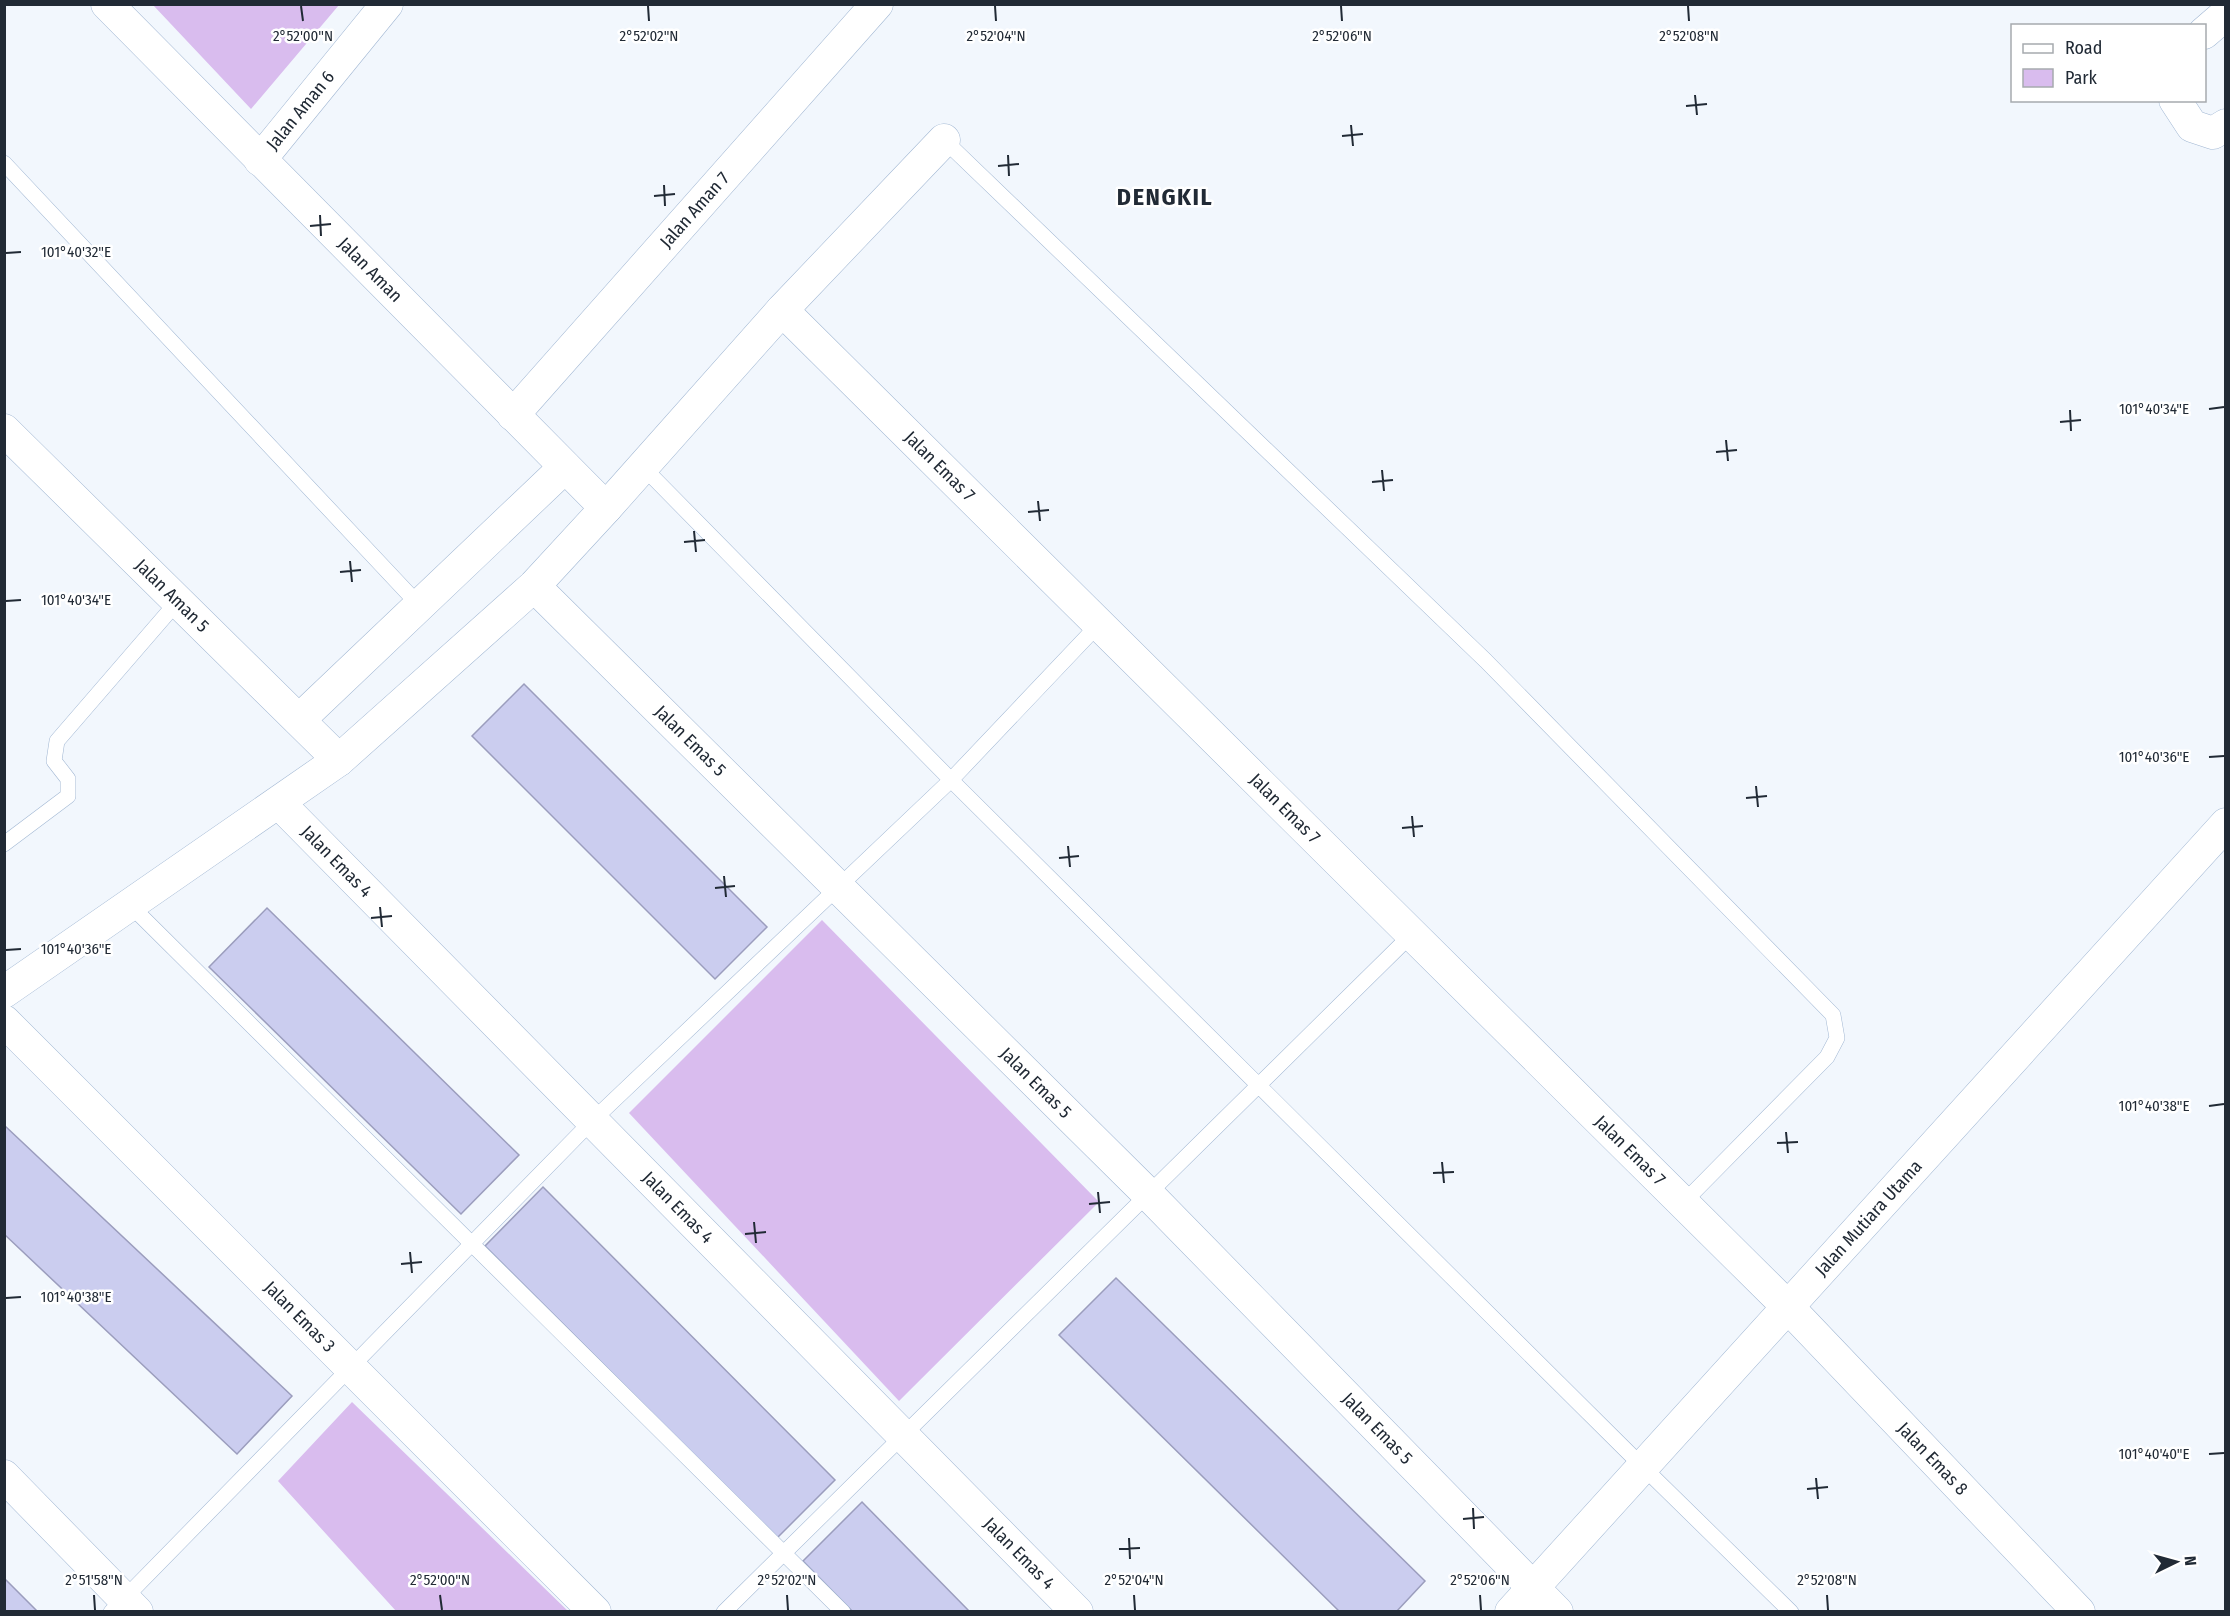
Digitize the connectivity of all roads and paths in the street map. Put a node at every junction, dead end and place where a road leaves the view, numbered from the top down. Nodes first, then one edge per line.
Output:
1 (107, 4) edge
2 (387, 4) edge
3 (868, 8) edge
4 (2226, 14) edge
5 (2206, 32) edge
6 (2176, 102) edge
7 (2226, 125) edge
8 (944, 140) joint
9 (260, 160) junction
10 (4, 164) edge
11 (782, 310) junction
12 (513, 415) junction
13 (4, 430) edge
14 (565, 467) junction
15 (643, 467) junction
16 (606, 508) junction
17 (534, 586) junction
18 (178, 601) junction
19 (419, 605) junction
20 (1099, 624) junction
21 (298, 720) junction
22 (339, 760) junction
23 (951, 780) junction
24 (279, 803) junction
25 (2226, 824) edge
26 (4, 844) edge
27 (838, 887) junction
28 (130, 905) junction
29 (1412, 934) junction
30 (4, 992) edge
31 (4, 1021) edge
32 (1259, 1084) junction
33 (592, 1121) junction
34 (1147, 1193) junction
35 (1683, 1203) junction
36 (472, 1244) junction
37 (1787, 1306) junction
38 (351, 1368) junction
39 (902, 1434) junction
40 (1642, 1466) junction
41 (4, 1476) edge
42 (783, 1553) junction
43 (1533, 1587) junction
44 (124, 1607) edge
45 (595, 1611) edge
46 (724, 1611) edge
47 (843, 1611) edge
48 (1077, 1611) edge
49 (1511, 1611) edge
50 (1557, 1611) edge
51 (1791, 1611) edge
52 (2079, 1611) edge

1 - 9 street, Jalan Aman
2 - 9 street, Jalan Aman 6
3 - 12 street, Jalan Aman 7
4 - 5 street
6 - 7 street
8 - 11 street
8 - 35 lane
9 - 12 street, Jalan Aman
10 - 19 lane
11 - 15 street
11 - 20 street, Jalan Emas 7
12 - 14 street, Jalan Aman
13 - 18 street, Jalan Aman 5
14 - 16 street, Jalan Aman
14 - 19 street
15 - 16 street
15 - 23 lane
16 - 17 street
17 - 22 street
17 - 27 street, Jalan Emas 5
18 - 21 street, Jalan Aman 5
18 - 26 lane
19 - 21 street
20 - 23 lane
20 - 29 street, Jalan Emas 7
21 - 22 street, Jalan Aman 5
22 - 24 street
23 - 27 lane
23 - 32 lane
24 - 28 street
24 - 33 street, Jalan Emas 4
25 - 37 street, Jalan Mutiara Utama
27 - 33 lane
27 - 34 street, Jalan Emas 5
28 - 30 street
28 - 36 lane
29 - 32 lane
29 - 35 street, Jalan Emas 7
31 - 38 street, Jalan Emas 3
32 - 34 lane
32 - 40 lane
33 - 36 lane
33 - 39 street, Jalan Emas 4
34 - 39 lane
34 - 43 street, Jalan Emas 5
35 - 37 street, Jalan Emas 7
36 - 38 lane
36 - 42 lane
37 - 40 street, Jalan Mutiara Utama
37 - 52 street, Jalan Emas 8
38 - 44 lane
38 - 45 street, Jalan Emas 3
39 - 42 lane
39 - 48 street, Jalan Emas 4
40 - 43 street, Jalan Mutiara Utama
40 - 51 lane
41 - 44 street
42 - 46 lane
42 - 47 lane
43 - 49 street, Jalan Mutiara Utama
43 - 50 street, Jalan Emas 5

